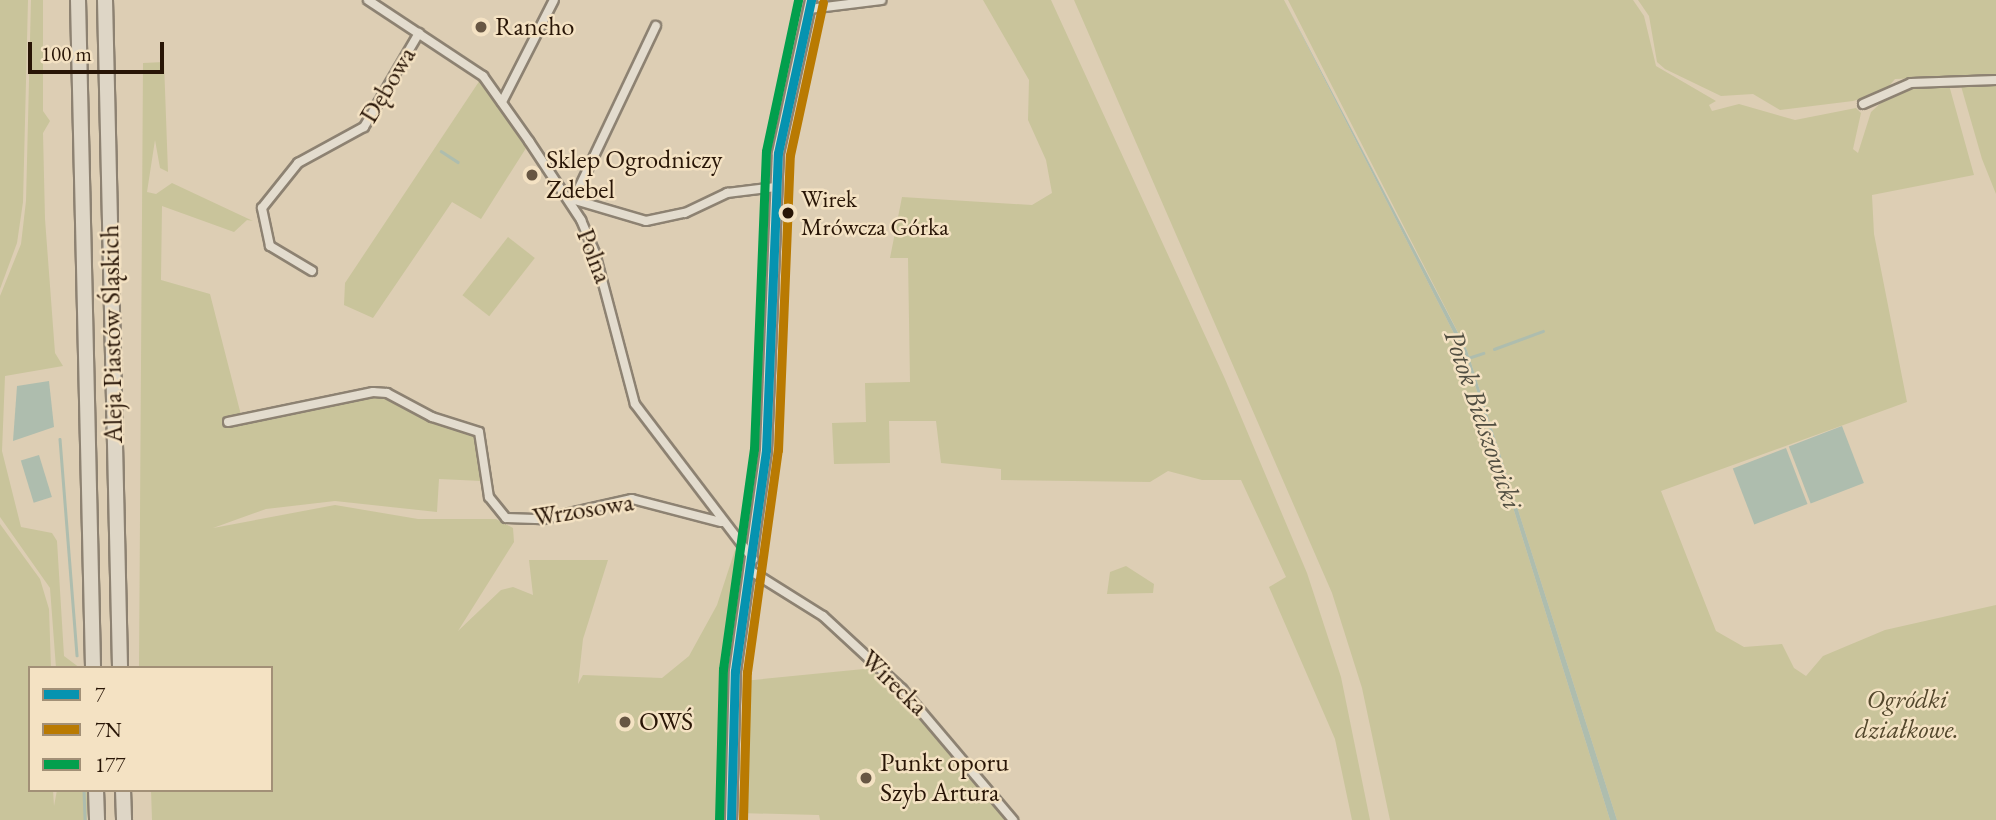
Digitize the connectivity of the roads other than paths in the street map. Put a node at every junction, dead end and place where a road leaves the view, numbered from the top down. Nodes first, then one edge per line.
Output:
1 (78, 0) edge
2 (105, 0) edge
3 (368, 0) edge
4 (554, 0) edge
5 (881, 0) edge
6 (810, 5) edge
7 (656, 26) dead end
8 (419, 33) junction
9 (1996, 80) edge
10 (502, 102) junction
11 (1863, 104) dead end
12 (776, 187) junction
13 (568, 198) junction
14 (312, 271) dead end
15 (228, 422) dead end
16 (721, 522) junction
17 (752, 565) junction
18 (93, 666) edge
19 (120, 666) edge
20 (96, 792) edge
21 (123, 792) edge
22 (97, 820) edge
23 (124, 820) edge
24 (731, 820) edge
25 (1013, 820) edge

1 - 18 highway, Aleja Piastów Śląskich
2 - 19 highway, Aleja Piastów Śląskich
3 - 8 street, Polna
4 - 10 street
5 - 6 street
6 - 12 street
7 - 13 street
8 - 10 street, Polna
8 - 14 street, Dębowa
9 - 11 street
10 - 13 street, Polna
12 - 13 street
12 - 17 street
13 - 16 street, Polna
15 - 16 street, Wrzosowa
16 - 17 street, Polna
17 - 24 street
17 - 25 street, Wirecka
20 - 22 highway
21 - 23 highway

